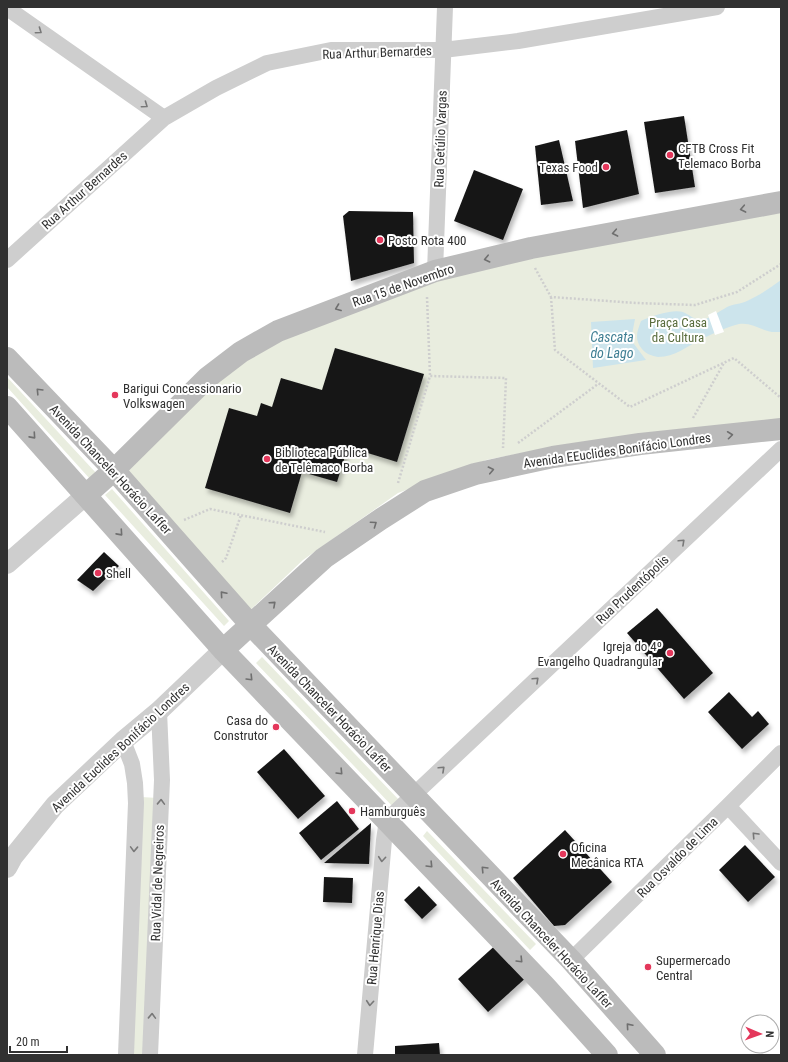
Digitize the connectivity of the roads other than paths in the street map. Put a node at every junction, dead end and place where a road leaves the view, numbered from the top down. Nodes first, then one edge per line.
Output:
1 (445, 7) edge
2 (717, 7) edge
3 (7, 8) edge
4 (443, 50) junction
5 (164, 118) junction
6 (781, 202) edge
7 (7, 260) edge
8 (435, 271) junction
9 (7, 358) edge
10 (7, 408) edge
11 (781, 429) edge
12 (781, 449) edge
13 (114, 470) junction
14 (86, 495) junction
15 (7, 564) edge
16 (250, 624) junction
17 (223, 650) junction
18 (159, 711) junction
19 (123, 742) junction
20 (781, 753) edge
21 (413, 796) junction
22 (728, 806) junction
23 (387, 820) junction
24 (781, 863) edge
25 (7, 868) edge
26 (571, 960) junction
27 (126, 1055) edge
28 (150, 1055) edge
29 (365, 1055) edge
30 (607, 1055) edge
31 (655, 1055) edge

1 - 4 street, Rua Getúlio Vargas
2 - 4 street, Rua Arthur Bernardes
3 -> 5 street
4 - 5 street, Rua Arthur Bernardes
4 - 8 street, Rua Getúlio Vargas
5 - 7 street, Rua Arthur Bernardes
6 -> 8 main road, Rua 15 de Novembro
8 -> 13 main road, Rua 15 de Novembro
13 -> 9 main road, Avenida Chanceler Horácio Laffer
10 -> 14 main road
16 -> 11 main road, Avenida EEuclides Bonifácio Londres
21 -> 12 street, Rua Prudentópolis
13 - 14 main road, Rua 15 de Novembro
16 -> 13 main road, Avenida Chanceler Horácio Laffer
14 - 15 street
14 -> 17 main road
16 - 17 main road, Avenida EEuclides Bonifácio Londres
16 - 21 main road, Avenida Chanceler Horácio Laffer
17 - 18 street, Avenida Euclides Bonifácio Londres
17 -> 23 main road
18 - 19 street, Avenida Euclides Bonifácio Londres
28 -> 18 street, Rua Vidal de Negreiros
19 - 25 street, Avenida Euclides Bonifácio Londres
19 -> 27 street, Rua Vidal de Negreiros
20 - 22 street, Rua Osvaldo de Lima
21 - 23 street, Rua Prudentópolis
26 -> 21 main road, Avenida Chanceler Horácio Laffer
24 -> 22 street
22 - 26 street, Rua Osvaldo de Lima
23 -> 29 street, Rua Henrique Dias
23 -> 30 main road
31 -> 26 main road, Avenida Chanceler Horácio Laffer

